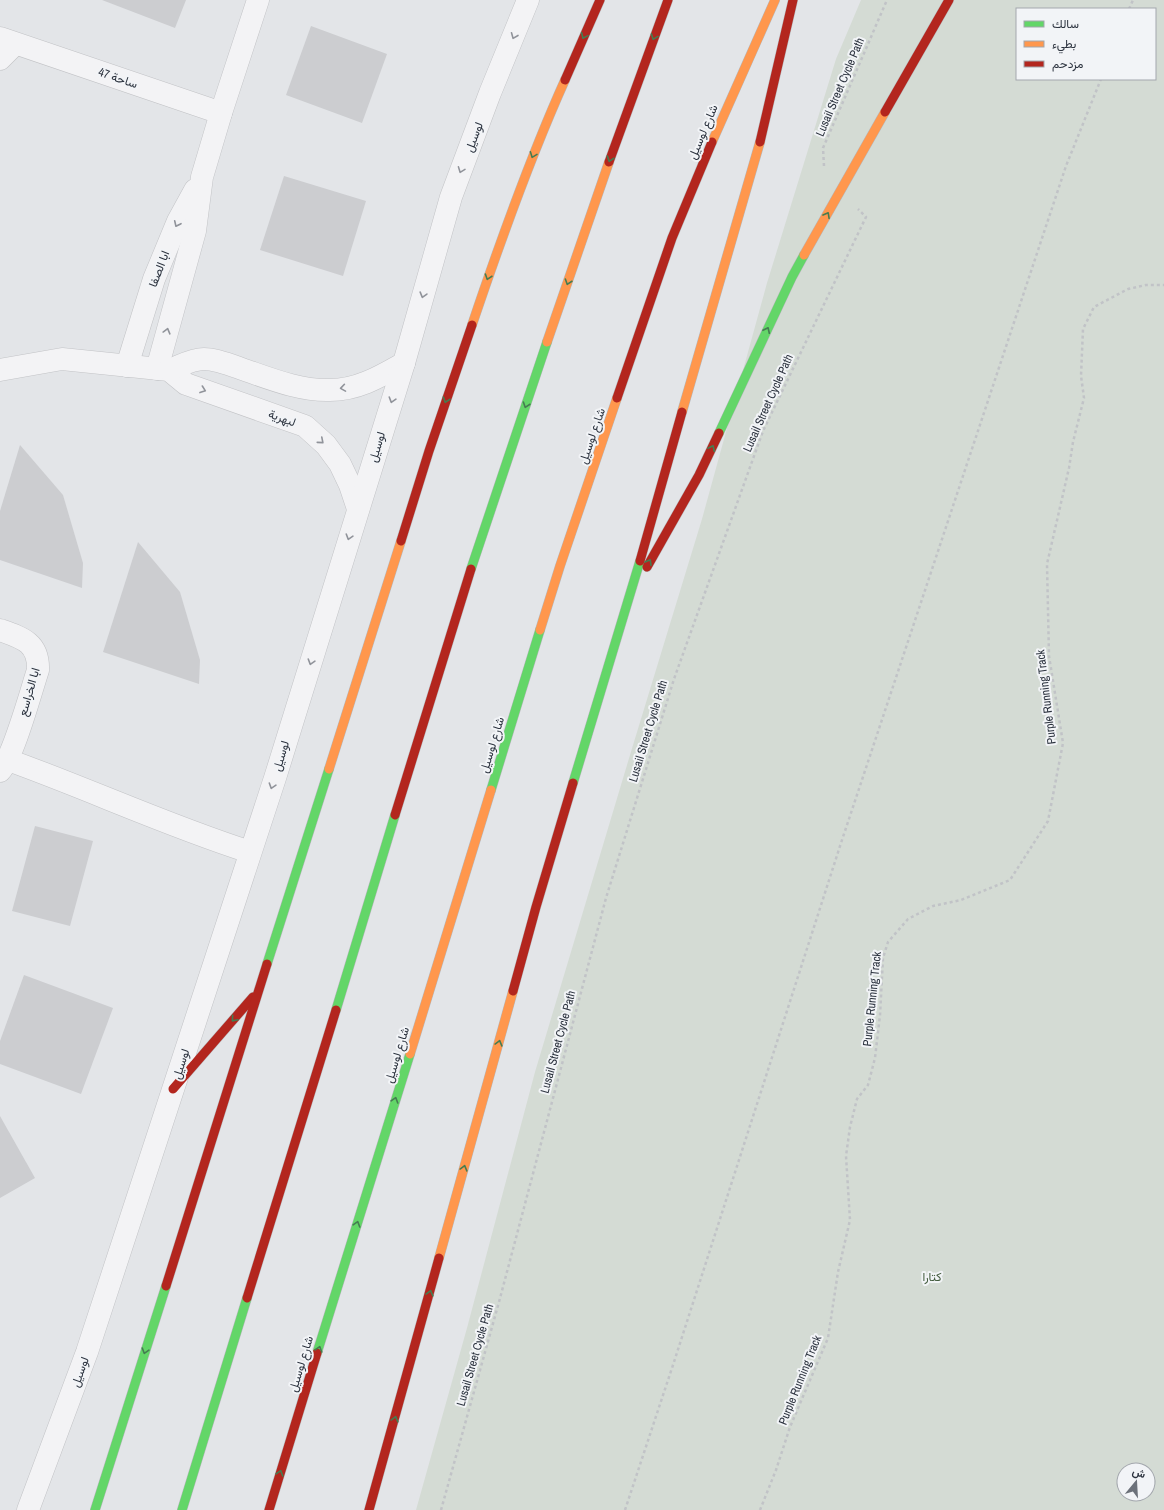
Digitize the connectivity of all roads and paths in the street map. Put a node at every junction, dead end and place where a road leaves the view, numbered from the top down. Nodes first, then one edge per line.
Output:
1 (258, 0) edge
2 (528, 0) edge
3 (600, 0) edge
4 (668, 0) edge
5 (775, 0) edge
6 (793, 0) edge
7 (887, 0) edge
8 (949, 0) edge
9 (5, 47) edge
10 (1101, 80) edge
11 (221, 113) junction
12 (202, 177) junction
13 (840, 191) junction
14 (1164, 285) edge
15 (404, 363) junction
16 (127, 366) junction
17 (0, 370) edge
18 (163, 370) junction
19 (358, 508) junction
20 (630, 595) junction
21 (0, 630) edge
22 (4, 765) edge
23 (250, 852) junction
24 (259, 990) junction
25 (173, 1089) junction
26 (389, 1442) junction
27 (104, 1482) junction
28 (381, 1502) dead end
29 (28, 1510) edge
30 (88, 1510) edge
31 (95, 1510) edge
32 (182, 1510) edge
33 (269, 1510) edge
34 (369, 1510) edge
35 (441, 1510) edge
36 (625, 1510) edge
37 (760, 1510) edge

1 - 11 street, ابا الصفا
2 -> 15 street, لوسيل
3 -> 24 highway
4 -> 32 highway
33 -> 5 highway, شارع لوسيل
6 - 20 highway
7 - 13 path, Lusail Street Cycle Path
8 - 13 highway
9 - 11 street, ساحة 47
10 - 36 path
11 - 12 street, ابا الصفا
12 -> 16 street, ابا الصفا
18 -> 12 street, ابا الصفا
20 -> 13 highway
13 - 35 path, Lusail Street Cycle Path
14 - 37 path, Purple Running Track
15 -> 18 street
15 -> 19 street, لوسيل
16 - 17 street
16 - 18 street
18 -> 19 street, لبهرية
19 -> 23 street, لوسيل
26 -> 20 highway
21 - 22 street, ابا الخراسع
22 - 23 street
23 - 25 street, لوسيل
24 -> 25 highway
24 -> 27 highway
25 - 29 street, لوسيل
26 - 28 highway
26 - 34 highway
27 - 30 highway
27 - 31 highway

